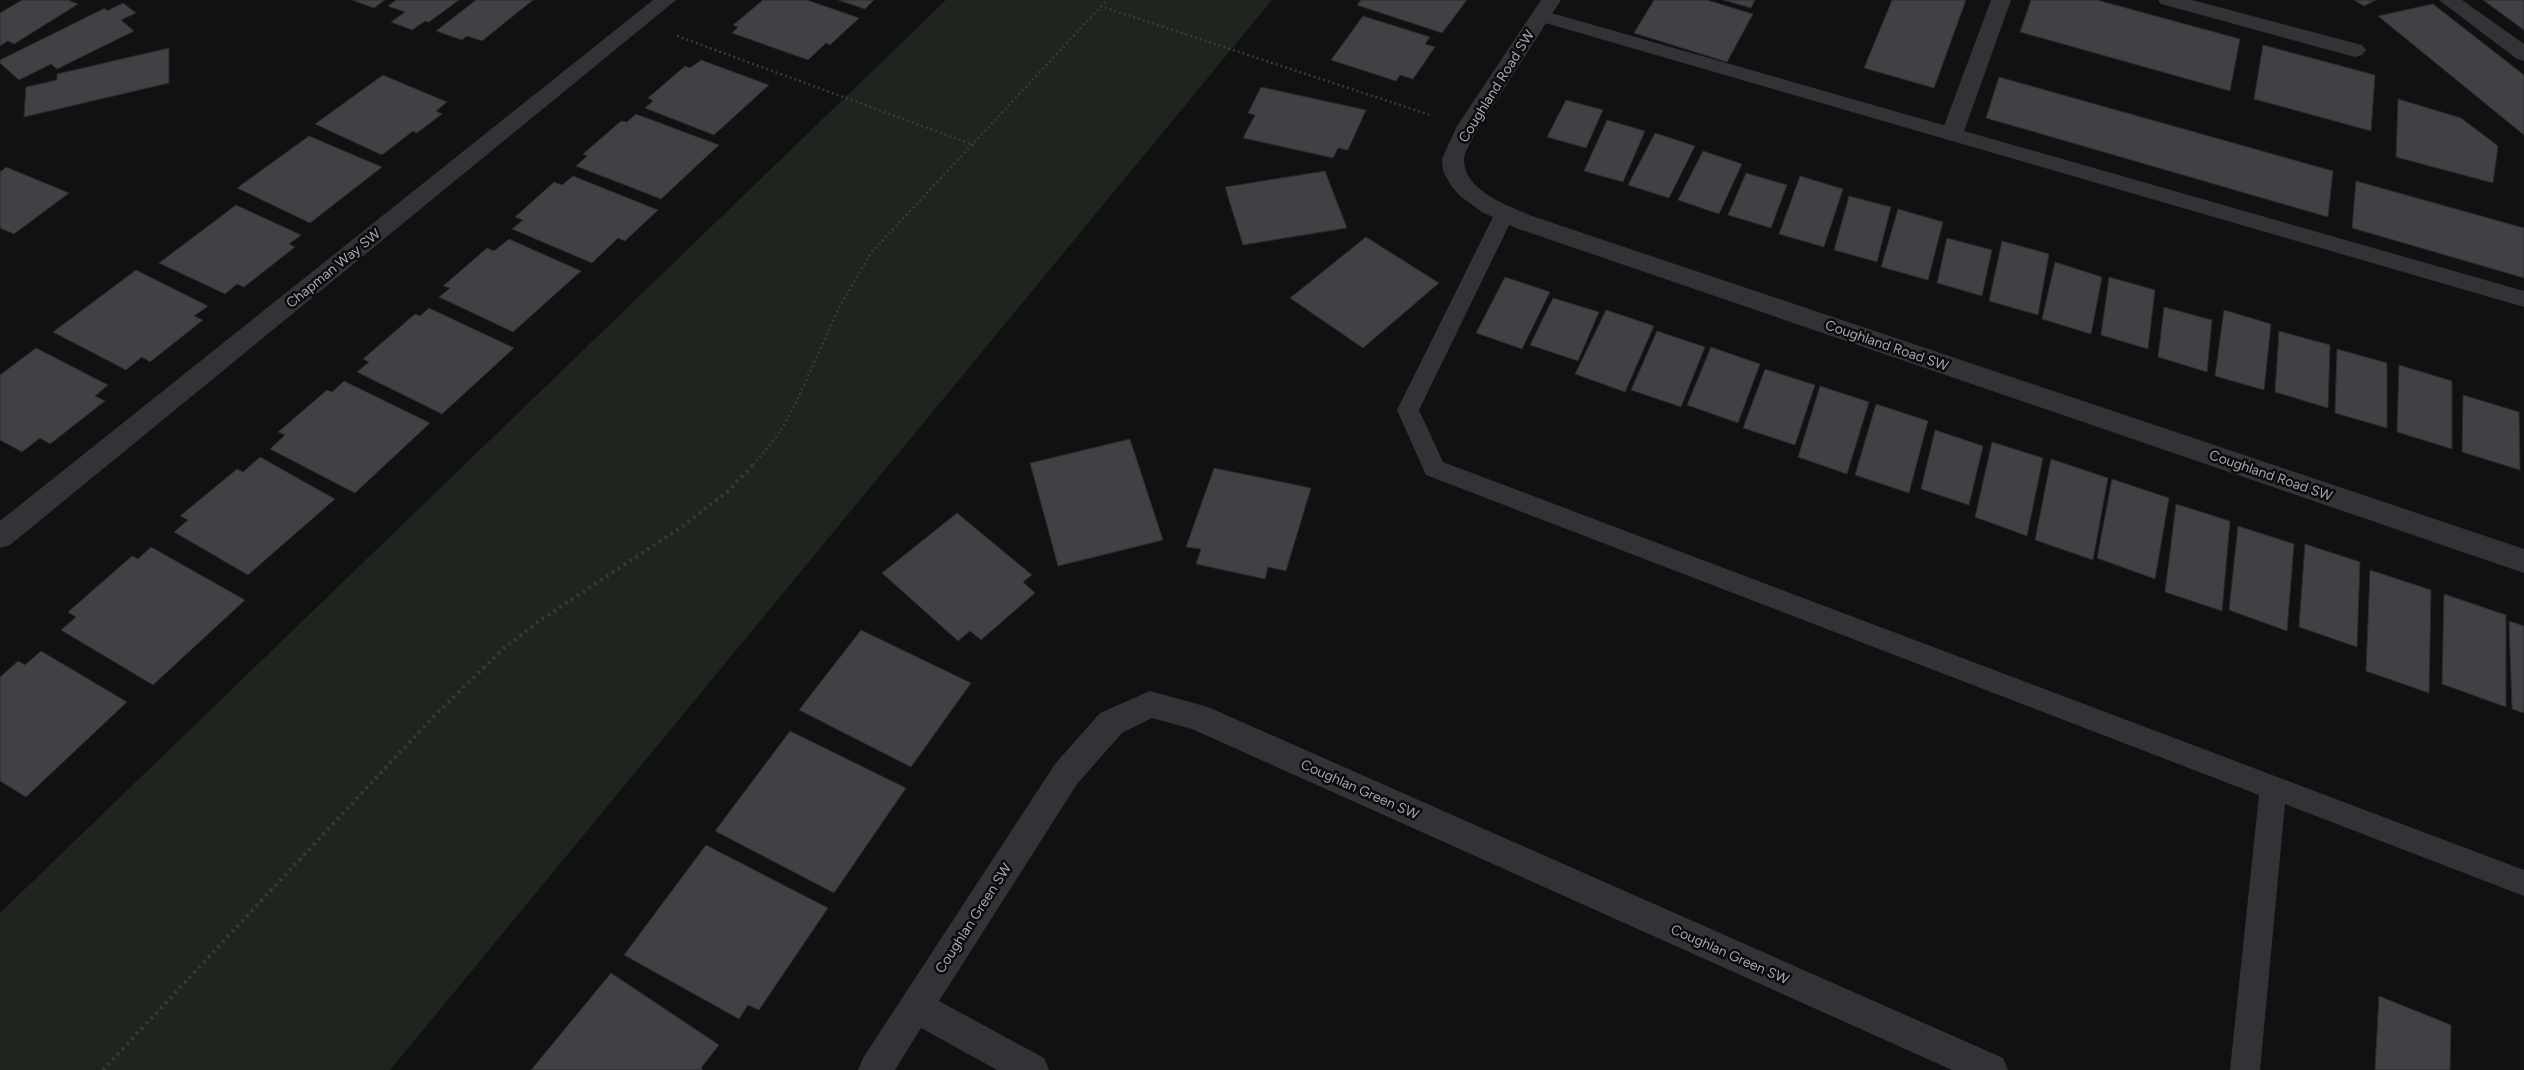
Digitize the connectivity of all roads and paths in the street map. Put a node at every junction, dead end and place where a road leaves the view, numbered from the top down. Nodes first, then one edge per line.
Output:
1 (666, 0) edge
2 (1107, 0) edge
3 (2001, 0) edge
4 (2168, 0) edge
5 (2450, 0) edge
6 (1100, 6) junction
7 (1546, 8) edge
8 (639, 22) junction
9 (2355, 50) dead end
10 (2524, 54) edge
11 (1469, 128) junction
12 (1952, 134) junction
13 (974, 144) junction
14 (1505, 213) junction
15 (2524, 299) edge
16 (0, 537) edge
17 (2524, 561) edge
18 (2273, 788) junction
19 (2524, 883) edge
20 (916, 1007) junction
21 (103, 1070) edge
22 (874, 1070) edge
23 (1032, 1070) edge
24 (1991, 1070) edge
25 (2245, 1070) edge

1 - 8 street, Chapman Way SW
2 - 6 path
3 - 12 street
4 - 9 street
5 - 10 street
6 - 11 path
6 - 13 path
7 - 11 street, Coughland Road SW
7 - 12 lane
8 - 13 path
8 - 16 street, Chapman Way SW
11 - 14 street, Coughland Road SW
12 - 15 lane
13 - 21 path
14 - 17 street, Coughland Road SW
14 - 18 lane
18 - 19 lane
18 - 25 lane
20 - 22 street, Coughlan Green SW
20 - 23 street
20 - 24 street, Coughlan Green SW

